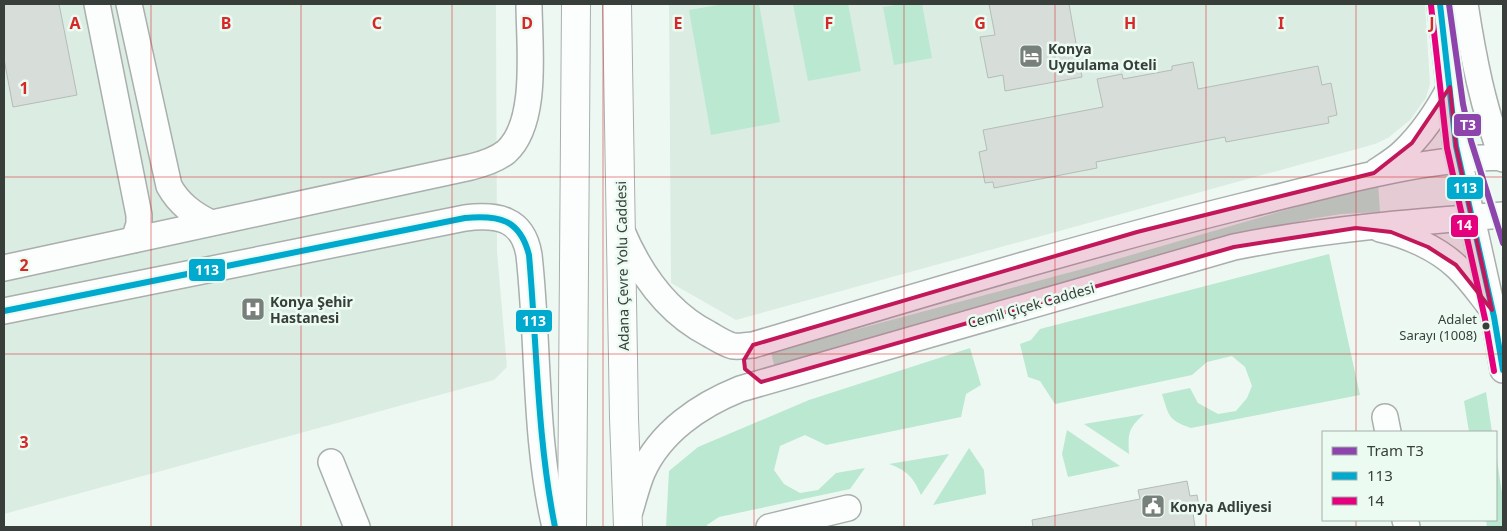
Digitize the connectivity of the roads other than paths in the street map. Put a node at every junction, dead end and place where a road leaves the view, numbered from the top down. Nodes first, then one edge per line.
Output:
1 (97, 4) edge
2 (129, 4) edge
3 (529, 4) edge
4 (576, 4) edge
5 (617, 4) edge
6 (1440, 4) edge
7 (1465, 4) edge
8 (1450, 87) junction
9 (1501, 147) edge
10 (1459, 159) junction
11 (1374, 174) junction
12 (1503, 215) edge
13 (1472, 218) junction
14 (212, 223) junction
15 (1370, 227) junction
16 (621, 229) junction
17 (134, 240) junction
18 (4, 268) edge
19 (4, 311) edge
20 (1498, 314) edge
21 (753, 345) junction
22 (1503, 370) edge
23 (761, 382) junction
24 (331, 462) dead end
25 (848, 508) dead end
26 (628, 523) edge
27 (357, 527) edge
28 (554, 527) edge
29 (572, 527) edge
30 (769, 527) edge

1 - 17 street
2 - 14 street
3 - 14 street
4 - 29 highway
5 - 16 highway, Adana Çevre Yolu Caddesi
6 - 8 street
7 - 9 street
8 - 10 street
8 - 11 street
9 - 10 street
10 - 11 street
10 - 13 street
11 - 21 street
12 - 13 street, Cemil Çiçek Caddesi
13 - 15 street, Cemil Çiçek Caddesi
13 - 20 street
14 - 17 street
15 - 20 street
15 - 23 street, Cemil Çiçek Caddesi
16 - 21 street
16 - 26 highway, Adana Çevre Yolu Caddesi
17 - 18 street
19 - 28 street
20 - 22 street
21 - 23 street
23 - 26 street, Cemil Çiçek Caddesi
24 - 27 street
25 - 30 street

